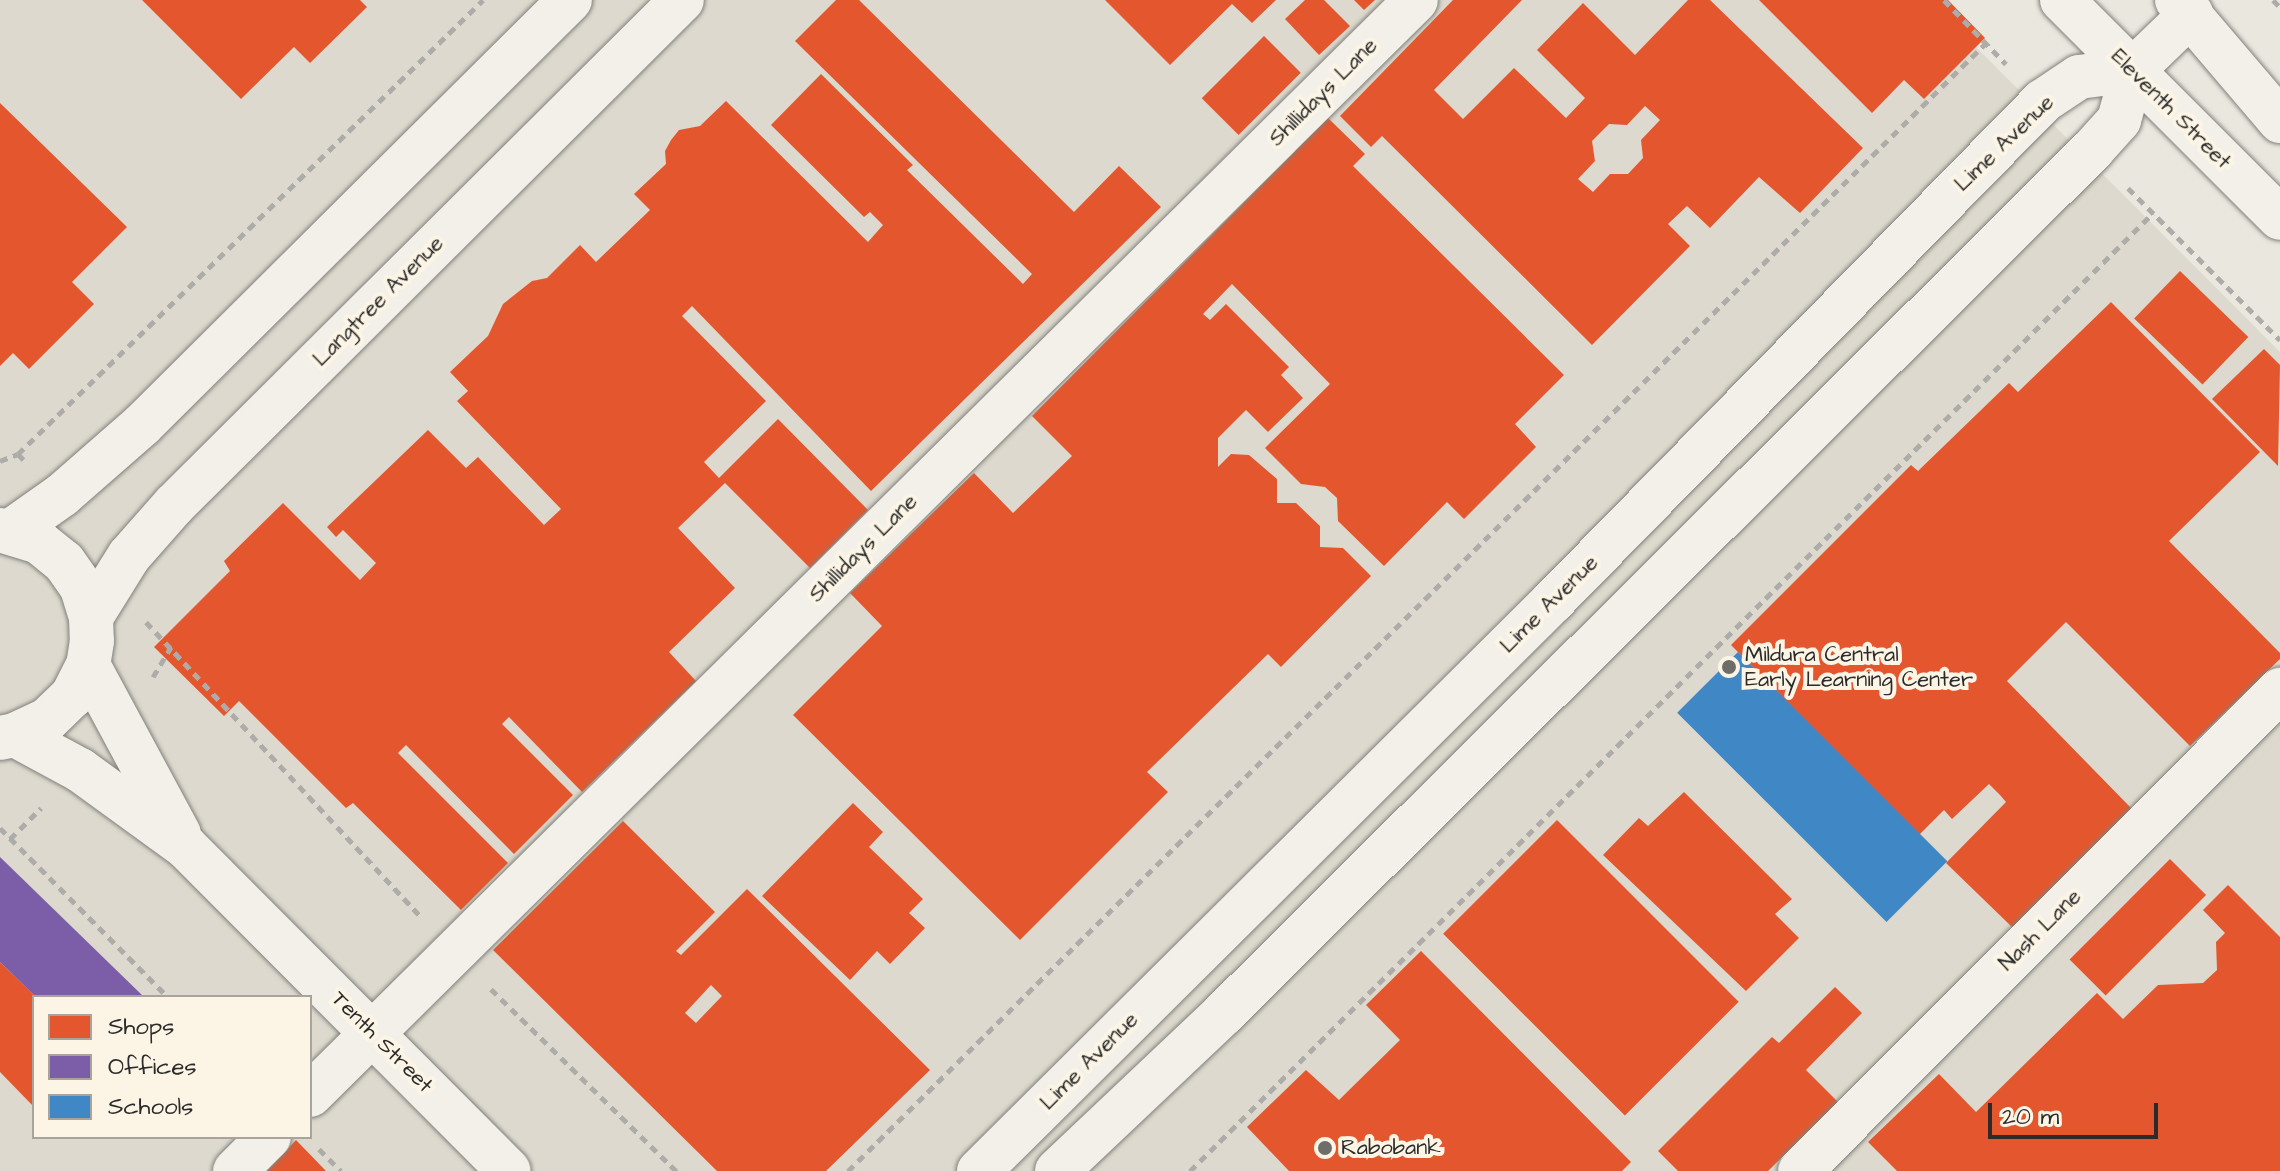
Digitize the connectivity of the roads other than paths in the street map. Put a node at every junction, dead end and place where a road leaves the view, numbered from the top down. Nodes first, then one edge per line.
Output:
1 (570, 0) edge
2 (682, 0) edge
3 (1416, 0) edge
4 (2062, 0) edge
5 (2184, 7) edge
6 (2133, 70) junction
7 (2280, 121) edge
8 (2280, 218) edge
9 (5, 531) edge
10 (91, 617) junction
11 (88, 665) junction
12 (2280, 690) edge
13 (8, 736) edge
14 (186, 847) junction
15 (371, 1030) junction
16 (312, 1093) edge
17 (267, 1139) edge
18 (235, 1171) edge
19 (509, 1171) edge
20 (979, 1171) edge
21 (1057, 1171) edge
22 (1800, 1171) edge

1 - 9 street
2 - 10 street, Langtree Avenue
3 - 15 street, Shillidays Lane
4 - 6 street, Eleventh Street
5 - 6 street
5 - 7 street
6 - 8 street, Eleventh Street
6 - 20 street, Lime Avenue
6 - 21 street
9 - 10 street
10 - 11 street
11 - 13 street
11 - 14 street, Tenth Street
12 - 22 street, Nash Lane
13 - 14 street, Tenth Street
14 - 15 street, Tenth Street
15 - 16 street, Shillidays Lane
15 - 19 street, Tenth Street
17 - 18 street

